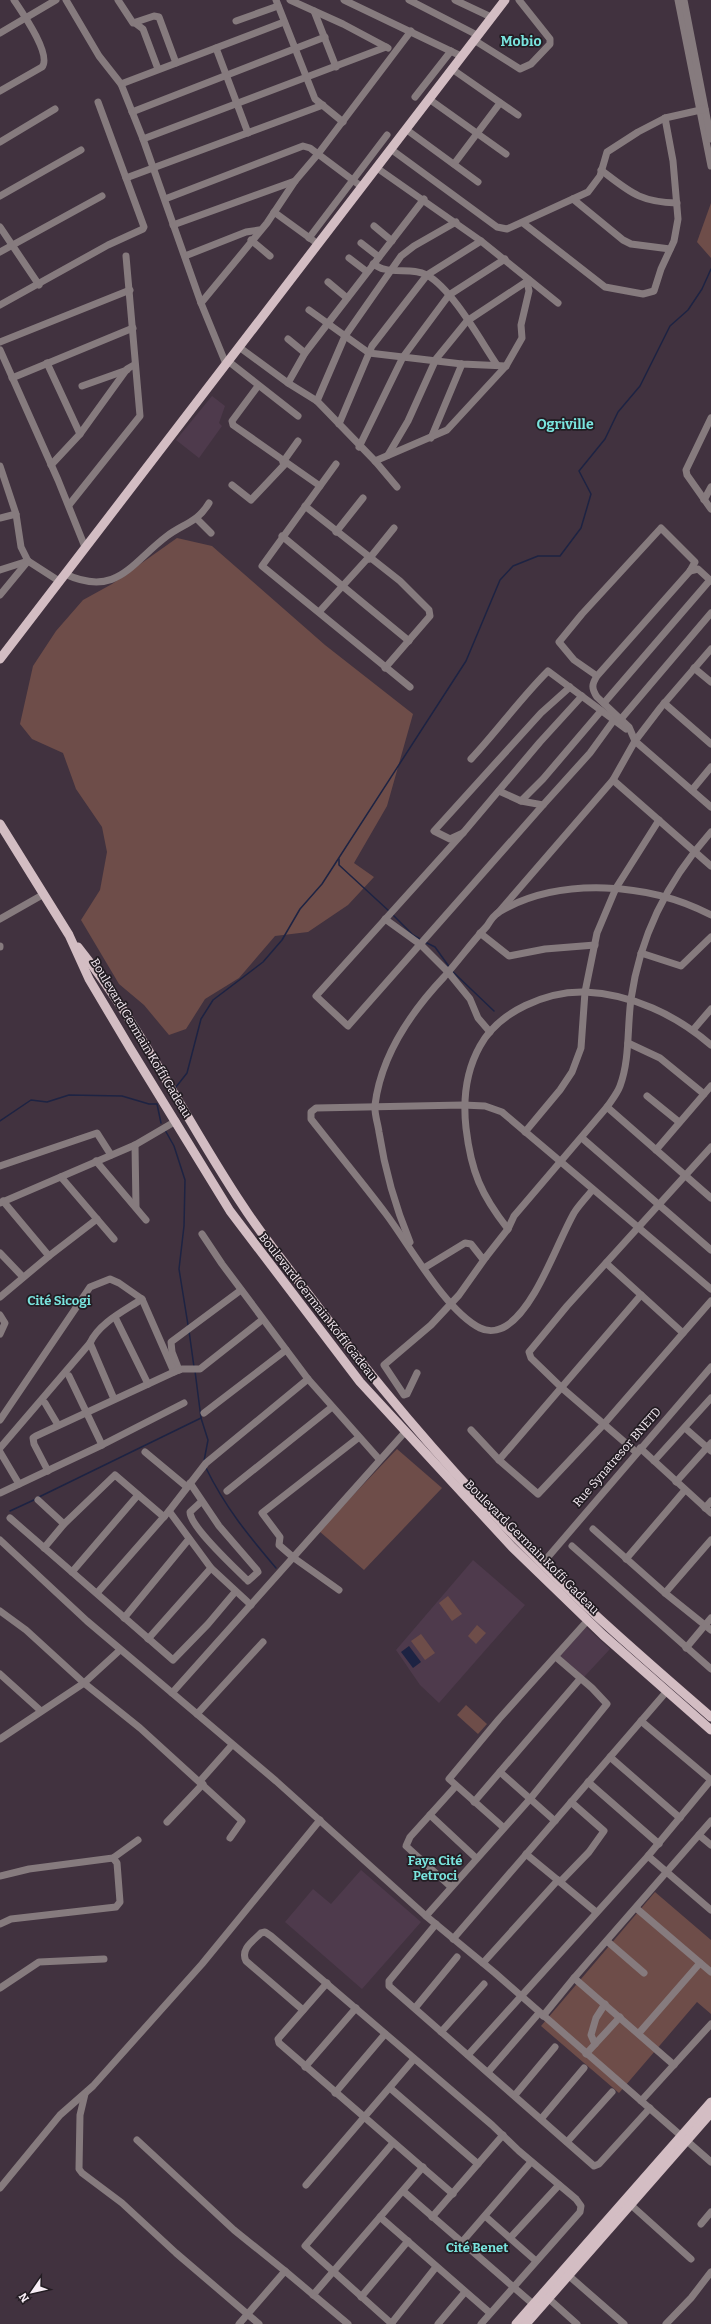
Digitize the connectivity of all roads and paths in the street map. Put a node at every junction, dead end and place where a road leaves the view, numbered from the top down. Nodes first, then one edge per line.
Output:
1 (14, 0) edge
2 (56, 0) edge
3 (66, 0) edge
4 (118, 0) edge
5 (290, 0) edge
6 (344, 0) edge
7 (409, 0) edge
8 (455, 0) edge
9 (505, 0) edge
10 (519, 0) edge
11 (678, 0) edge
12 (684, 0) edge
13 (277, 3) edge
14 (314, 11) junction
15 (491, 17) junction
16 (26, 18) junction
17 (236, 21) dead end
18 (284, 22) junction
19 (135, 23) junction
20 (411, 31) junction
21 (0, 33) edge
22 (325, 37) junction
23 (476, 37) junction
24 (386, 47) junction
25 (216, 48) junction
26 (296, 49) junction
27 (452, 51) junction
28 (395, 52) junction
29 (461, 56) junction
30 (176, 63) junction
31 (336, 67) junction
32 (452, 69) junction
33 (158, 70) junction
34 (226, 76) junction
35 (306, 78) junction
36 (121, 84) junction
37 (0, 91) edge
38 (415, 97) dead end
39 (429, 99) junction
40 (98, 102) dead end
41 (500, 103) junction
42 (237, 104) junction
43 (323, 105) junction
44 (55, 109) dead end
45 (702, 110) junction
46 (132, 112) junction
47 (518, 115) dead end
48 (665, 118) junction
49 (343, 122) junction
50 (407, 130) junction
51 (248, 133) junction
52 (477, 134) junction
53 (387, 135) dead end
54 (143, 139) junction
55 (711, 139) edge
56 (0, 142) edge
57 (81, 150) dead end
58 (392, 150) junction
59 (318, 154) junction
60 (506, 154) dead end
61 (454, 164) junction
62 (711, 166) edge
63 (154, 168) junction
64 (377, 168) junction
65 (601, 170) junction
66 (126, 178) junction
67 (352, 180) junction
68 (295, 181) junction
69 (478, 182) dead end
70 (362, 187) junction
71 (0, 196) edge
72 (102, 196) dead end
73 (165, 199) junction
74 (424, 199) junction
75 (573, 199) junction
76 (677, 203) junction
77 (274, 212) junction
78 (456, 222) junction
79 (523, 224) junction
80 (173, 225) junction
81 (374, 226) dead end
82 (0, 227) edge
83 (259, 230) junction
84 (309, 238) junction
85 (251, 240) junction
86 (392, 241) junction
87 (481, 241) junction
88 (361, 243) dead end
89 (318, 244) junction
90 (12, 246) junction
91 (670, 249) junction
92 (0, 252) edge
93 (126, 256) dead end
94 (185, 256) junction
95 (270, 256) dead end
96 (379, 257) junction
97 (349, 258) dead end
98 (505, 259) junction
99 (373, 264) junction
100 (392, 269) junction
101 (366, 271) junction
102 (427, 275) junction
103 (528, 280) junction
104 (328, 282) dead end
105 (39, 285) junction
106 (130, 290) junction
107 (449, 295) junction
108 (347, 298) junction
109 (201, 303) junction
110 (558, 303) dead end
111 (0, 305) edge
112 (309, 310) dead end
113 (467, 321) junction
114 (328, 323) junction
115 (133, 328) junction
116 (345, 336) junction
117 (288, 339) dead end
118 (0, 342) edge
119 (239, 347) junction
120 (0, 350) edge
121 (305, 353) junction
122 (369, 353) junction
123 (403, 357) junction
124 (436, 360) junction
125 (227, 362) junction
126 (47, 363) junction
127 (462, 364) junction
128 (134, 365) junction
129 (497, 365) junction
130 (506, 366) junction
131 (127, 369) junction
132 (12, 378) junction
133 (288, 384) junction
134 (82, 386) dead end
135 (258, 386) junction
136 (317, 401) junction
137 (298, 416) dead end
138 (711, 418) edge
139 (339, 424) junction
140 (80, 434) junction
141 (431, 438) junction
142 (298, 441) dead end
143 (360, 447) junction
144 (388, 455) junction
145 (375, 461) junction
146 (284, 463) junction
147 (336, 464) dead end
148 (51, 465) junction
149 (0, 466) edge
150 (232, 485) dead end
151 (320, 486) junction
152 (711, 487) edge
153 (397, 488) dead end
154 (363, 498) dead end
155 (704, 500) junction
156 (208, 503) dead end
157 (69, 505) junction
158 (305, 506) junction
159 (711, 509) edge
160 (16, 514) junction
161 (0, 518) edge
162 (197, 519) junction
163 (394, 528) dead end
164 (336, 532) junction
165 (211, 533) dead end
166 (282, 536) junction
167 (85, 547) junction
168 (369, 558) junction
169 (28, 561) junction
170 (0, 570) edge
171 (690, 571) junction
172 (62, 577) junction
173 (711, 580) edge
174 (343, 586) junction
175 (0, 595) edge
176 (319, 612) junction
177 (711, 613) edge
178 (409, 641) junction
179 (711, 649) edge
180 (0, 659) edge
181 (385, 668) junction
182 (694, 668) junction
183 (597, 676) junction
184 (711, 682) edge
185 (410, 687) dead end
186 (570, 687) junction
187 (582, 696) junction
188 (604, 703) junction
189 (664, 703) junction
190 (601, 711) junction
191 (617, 720) junction
192 (634, 738) junction
193 (711, 744) edge
194 (470, 758) dead end
195 (711, 767) edge
196 (613, 780) junction
197 (692, 790) junction
198 (499, 791) junction
199 (521, 801) junction
200 (543, 805) junction
201 (711, 806) edge
202 (659, 820) junction
203 (0, 824) edge
204 (711, 832) edge
205 (464, 833) junction
206 (694, 851) junction
207 (711, 866) edge
208 (616, 888) junction
209 (44, 894) junction
210 (665, 896) junction
211 (498, 913) junction
212 (711, 915) edge
213 (0, 919) edge
214 (385, 919) junction
215 (480, 933) junction
216 (68, 935) junction
217 (711, 937) edge
218 (421, 945) junction
219 (595, 945) junction
220 (641, 953) junction
221 (448, 972) junction
222 (585, 992) junction
223 (631, 1000) junction
224 (711, 1009) edge
225 (693, 1030) junction
226 (490, 1032) junction
227 (628, 1043) junction
228 (711, 1045) edge
229 (711, 1086) edge
230 (704, 1094) junction
231 (647, 1096) dead end
232 (463, 1105) junction
233 (375, 1106) junction
234 (607, 1107) junction
235 (176, 1121) junction
236 (679, 1122) junction
237 (525, 1132) junction
238 (582, 1138) junction
239 (135, 1145) junction
240 (711, 1147) edge
241 (656, 1150) junction
242 (111, 1155) junction
243 (96, 1162) junction
244 (562, 1163) junction
245 (0, 1166) edge
246 (684, 1175) junction
247 (61, 1177) junction
248 (593, 1189) junction
249 (711, 1198) edge
250 (2, 1202) edge
251 (658, 1205) junction
252 (136, 1208) junction
253 (97, 1219) junction
254 (146, 1220) dead end
255 (638, 1228) junction
256 (508, 1229) junction
257 (202, 1234) dead end
258 (114, 1239) dead end
259 (711, 1250) edge
260 (0, 1252) edge
261 (415, 1253) junction
262 (49, 1256) junction
263 (486, 1257) junction
264 (606, 1263) junction
265 (424, 1268) junction
266 (23, 1277) junction
267 (711, 1289) edge
268 (241, 1290) junction
269 (641, 1295) junction
270 (0, 1297) edge
271 (142, 1299) junction
272 (711, 1300) edge
273 (451, 1303) junction
274 (0, 1315) edge
275 (115, 1317) junction
276 (262, 1320) junction
277 (683, 1333) junction
278 (0, 1334) edge
279 (90, 1343) junction
280 (286, 1350) junction
281 (711, 1367) edge
282 (179, 1370) junction
283 (416, 1373) dead end
284 (69, 1376) dead end
285 (308, 1379) junction
286 (148, 1384) junction
287 (562, 1388) junction
288 (711, 1398) edge
289 (114, 1399) junction
290 (45, 1403) dead end
291 (184, 1403) dead end
292 (332, 1407) junction
293 (204, 1412) dead end
294 (85, 1413) junction
295 (0, 1420) edge
296 (604, 1424) junction
297 (58, 1425) junction
298 (685, 1428) junction
299 (471, 1430) dead end
300 (405, 1432) junction
301 (358, 1438) junction
302 (102, 1445) junction
303 (0, 1448) edge
304 (710, 1448) edge
305 (638, 1450) junction
306 (0, 1452) edge
307 (145, 1452) dead end
308 (379, 1459) junction
309 (499, 1460) junction
310 (654, 1461) junction
311 (48, 1470) junction
312 (676, 1482) junction
313 (19, 1484) junction
314 (189, 1485) junction
315 (686, 1490) junction
316 (227, 1491) dead end
317 (0, 1493) edge
318 (138, 1495) junction
319 (38, 1500) dead end
320 (202, 1501) junction
321 (711, 1501) edge
322 (705, 1508) junction
323 (169, 1511) junction
324 (711, 1513) edge
325 (164, 1517) junction
326 (10, 1518) dead end
327 (64, 1524) junction
328 (593, 1529) dead end
329 (189, 1539) junction
330 (0, 1540) edge
331 (711, 1540) edge
332 (572, 1546) dead end
333 (44, 1548) junction
334 (294, 1558) junction
335 (626, 1559) junction
336 (542, 1564) junction
337 (211, 1568) junction
338 (72, 1572) junction
339 (339, 1590) dead end
340 (235, 1592) junction
341 (97, 1593) junction
342 (665, 1593) junction
343 (251, 1604) junction
344 (0, 1611) edge
345 (124, 1618) junction
346 (711, 1618) edge
347 (588, 1620) junction
348 (705, 1625) junction
349 (711, 1630) edge
350 (148, 1639) junction
351 (263, 1642) dead end
352 (686, 1648) junction
353 (120, 1650) junction
354 (556, 1657) junction
355 (711, 1669) edge
356 (0, 1674) edge
357 (580, 1679) junction
358 (84, 1683) junction
359 (667, 1691) junction
360 (172, 1693) junction
361 (42, 1711) junction
362 (197, 1714) junction
363 (711, 1718) edge
364 (641, 1721) junction
365 (711, 1730) edge
366 (1, 1737) edge
367 (232, 1745) junction
368 (610, 1757) junction
369 (500, 1772) junction
370 (201, 1782) junction
371 (588, 1782) junction
372 (710, 1782) edge
373 (456, 1786) junction
374 (530, 1799) junction
375 (474, 1802) junction
376 (571, 1802) junction
377 (430, 1815) junction
378 (680, 1818) junction
379 (320, 1820) junction
380 (555, 1821) junction
381 (711, 1821) edge
382 (167, 1822) dead end
383 (503, 1827) junction
384 (699, 1835) junction
385 (230, 1838) dead end
386 (138, 1840) dead end
387 (659, 1844) junction
388 (711, 1845) edge
389 (526, 1854) junction
390 (648, 1856) junction
391 (113, 1858) junction
392 (476, 1858) junction
393 (667, 1872) junction
394 (0, 1876) edge
395 (559, 1881) junction
396 (451, 1887) junction
397 (636, 1908) junction
398 (711, 1910) edge
399 (596, 1912) junction
400 (426, 1916) junction
401 (0, 1924) edge
402 (436, 1924) junction
403 (453, 1939) junction
404 (607, 1941) junction
405 (457, 1957) dead end
406 (104, 1959) dead end
407 (483, 1963) junction
408 (700, 1963) junction
409 (711, 1972) edge
410 (644, 1973) dead end
411 (574, 1978) junction
412 (327, 1983) junction
413 (484, 1984) dead end
414 (0, 1988) edge
415 (522, 1997) junction
416 (605, 2004) junction
417 (356, 2008) junction
418 (415, 2008) junction
419 (303, 2010) junction
420 (541, 2015) junction
421 (620, 2017) junction
422 (710, 2027) edge
423 (441, 2032) junction
424 (639, 2033) junction
425 (385, 2034) junction
426 (595, 2044) junction
427 (555, 2047) dead end
428 (586, 2054) junction
429 (468, 2055) junction
430 (414, 2059) junction
431 (674, 2065) junction
432 (305, 2067) junction
433 (584, 2068) dead end
434 (488, 2072) junction
435 (390, 2088) junction
436 (612, 2092) dead end
437 (334, 2093) junction
438 (85, 2094) junction
439 (515, 2095) junction
440 (641, 2101) junction
441 (711, 2102) edge
442 (650, 2108) junction
443 (711, 2113) edge
444 (363, 2117) junction
445 (541, 2119) junction
446 (503, 2135) junction
447 (684, 2137) junction
448 (137, 2140) dead end
449 (567, 2142) junction
450 (393, 2143) junction
451 (531, 2162) junction
452 (711, 2162) edge
453 (478, 2164) junction
454 (423, 2167) junction
455 (306, 2185) dead end
456 (558, 2185) junction
457 (0, 2188) edge
458 (403, 2191) junction
459 (453, 2194) junction
460 (631, 2205) junction
461 (711, 2212) edge
462 (380, 2216) junction
463 (485, 2216) junction
464 (432, 2217) junction
465 (701, 2224) dead end
466 (510, 2238) junction
467 (408, 2241) junction
468 (462, 2242) junction
469 (691, 2259) dead end
470 (536, 2261) junction
471 (436, 2267) junction
472 (285, 2271) junction
473 (332, 2271) junction
474 (711, 2272) edge
475 (568, 2275) junction
476 (514, 2286) junction
477 (465, 2292) junction
478 (313, 2295) junction
479 (361, 2297) junction
480 (548, 2298) junction
481 (533, 2304) junction
482 (490, 2313) junction
483 (248, 2315) junction
484 (239, 2324) edge
485 (259, 2324) edge
486 (348, 2324) edge
487 (392, 2324) edge
488 (438, 2324) edge
489 (481, 2324) edge
490 (516, 2324) edge
491 (526, 2324) edge
492 (577, 2324) edge
493 (624, 2324) edge
494 (666, 2324) edge

1 - 16 street
2 - 16 street
3 - 36 street
4 - 19 street
5 - 14 street
6 - 20 street
7 - 23 street
8 - 15 street
9 - 15 main road
10 - 23 street
11 - 45 street
12 - 45 street
13 - 17 street
13 - 18 street
14 - 22 street
14 - 24 street
15 - 23 main road
16 - 21 street
16 - 37 street
18 - 25 street
18 - 26 street
19 - 30 street
19 - 33 street
20 - 27 street
20 - 28 street
22 - 26 street
22 - 31 street
23 - 29 main road
24 - 28 street
24 - 31 street
25 - 30 street
25 - 34 street
26 - 34 street
26 - 35 street
27 - 29 street
27 - 38 street
28 - 49 street
29 - 32 main road
30 - 33 street
31 - 35 street
32 - 39 main road
32 - 41 street
33 - 36 street
34 - 42 street
34 - 46 street
35 - 42 street
35 - 43 street
36 - 46 street
39 - 50 main road
39 - 52 street
40 - 66 street
41 - 47 street
41 - 52 street
42 - 51 street
42 - 54 street
43 - 49 street
43 - 51 street
44 - 56 street
45 - 48 street
45 - 55 street
45 - 62 street
46 - 54 street
48 - 65 street
48 - 76 street
49 - 59 street
50 - 58 main road
50 - 61 street
51 - 63 street
52 - 60 street
52 - 61 street
53 - 67 street
54 - 63 street
57 - 71 street
58 - 64 main road
58 - 79 street
59 - 67 street
59 - 68 street
59 - 73 street
61 - 69 street
63 - 66 street
63 - 73 street
64 - 70 main road
64 - 74 street
65 - 75 street
65 - 76 street
66 - 105 street
67 - 70 street
67 - 84 street
68 - 77 street
68 - 80 street
70 - 89 main road
72 - 90 street
73 - 80 street
74 - 78 street
74 - 86 street
75 - 79 street
75 - 91 street
76 - 91 street
77 - 83 street
77 - 84 street
78 - 87 street
78 - 100 street
79 - 91 street
80 - 94 street
81 - 86 street
82 - 90 street
83 - 85 street
83 - 94 street
84 - 89 street
85 - 95 street
85 - 109 street
86 - 96 street
87 - 98 street
87 - 102 street
88 - 96 street
89 - 119 main road
90 - 92 street
90 - 105 street
93 - 106 street
94 - 109 street
96 - 99 street
97 - 101 street
98 - 103 street
98 - 107 street
99 - 100 street
99 - 101 street
100 - 102 street
100 - 116 street
101 - 108 street
102 - 107 street
102 - 122 street
103 - 110 street
103 - 113 street
103 - 130 street
104 - 108 street
105 - 111 street
106 - 115 street
106 - 118 street
107 - 113 street
107 - 123 street
108 - 114 street
109 - 125 street
112 - 114 street
113 - 124 street
113 - 129 street
114 - 116 street
114 - 121 street
115 - 126 street
115 - 128 street
116 - 122 street
116 - 136 street
117 - 121 street
119 - 125 main road
119 - 133 street
120 - 132 street
121 - 133 street
122 - 123 street
122 - 139 street
123 - 124 street
123 - 143 street
124 - 127 street
124 - 144 street
125 - 135 street
125 - 167 main road
126 - 132 street
126 - 140 street
127 - 129 street
127 - 141 street
128 - 131 street
128 - 157 street
129 - 130 street
130 - 141 street
131 - 134 street
131 - 140 street
132 - 148 street
133 - 136 street
135 - 137 street
135 - 146 street
136 - 139 street
138 - 155 street
139 - 143 street
140 - 148 street
141 - 144 street
142 - 146 street
143 - 145 street
144 - 145 street
145 - 153 street
146 - 150 street
146 - 151 street
147 - 151 street
148 - 157 street
149 - 160 street
151 - 158 street
152 - 155 street
154 - 164 street
155 - 159 street
156 - 162 street
157 - 167 street
158 - 164 street
158 - 166 street
160 - 161 street
160 - 169 street
162 - 165 street
162 - 172 street
163 - 168 street
164 - 168 street
166 - 174 street
166 - 176 street
167 - 172 main road
168 - 174 street
168 - 178 street
169 - 170 street
169 - 172 street
169 - 175 street
171 - 173 street
171 - 183 street
171 - 183 street
172 - 180 main road
173 - 188 street
174 - 176 street
174 - 178 street
176 - 181 street
177 - 191 street
178 - 181 street
179 - 182 street
181 - 185 street
182 - 184 street
182 - 189 street
183 - 188 street
186 - 187 street
186 - 194 street
186 - 205 street
187 - 190 street
187 - 198 street
188 - 191 street
189 - 192 street
189 - 193 street
190 - 191 street
190 - 199 street
191 - 192 street
191 - 200 street
192 - 196 street
192 - 197 street
195 - 197 street
196 - 202 street
196 - 211 street
197 - 201 street
198 - 199 street
198 - 205 street
199 - 200 street
200 - 218 street
202 - 206 street
202 - 208 street
203 - 209 main road
204 - 206 street
205 - 214 street
206 - 207 street
206 - 210 street
208 - 210 street
208 - 211 street
208 - 219 street
209 - 213 street
209 - 216 main road
210 - 212 street
210 - 220 street
211 - 215 street
214 - 218 street
214 - 218 street
215 - 219 street
215 - 221 street
216 - 235 main road, Boulevard Germain Koffi Gadeau
216 - 336 main road, Boulevard Germain Koffi Gadeau
217 - 220 street
218 - 221 street
219 - 222 street
220 - 223 street
221 - 226 street
221 - 233 street
222 - 223 street
222 - 226 street
222 - 237 street
223 - 225 street
223 - 227 street
224 - 225 street
225 - 228 street
226 - 232 street
227 - 230 street
227 - 234 street
229 - 230 street
230 - 236 street
231 - 236 street
232 - 233 street
232 - 237 street
232 - 256 street
233 - 261 street
233 - 261 street
234 - 238 street
234 - 241 street
235 - 239 street
235 - 300 main road, Boulevard Germain Koffi Gadeau
236 - 241 street
237 - 244 street
238 - 244 street
238 - 251 street
239 - 242 street
239 - 252 street
240 - 246 street
241 - 246 street
242 - 243 street
242 - 245 street
243 - 247 street
243 - 252 street
244 - 248 street
244 - 256 street
246 - 249 street
246 - 251 street
247 - 250 street
247 - 253 street
248 - 255 street
248 - 273 street
250 - 262 street
251 - 255 street
251 - 259 street
252 - 254 street
253 - 258 street
253 - 262 street
255 - 264 street
255 - 267 street
256 - 263 street
257 - 268 street
260 - 266 street
261 - 265 street
262 - 266 street
263 - 265 street
263 - 273 street
264 - 269 street
264 - 287 street
265 - 273 street
266 - 270 street
268 - 276 street
268 - 282 street
269 - 277 street
269 - 287 street
271 - 275 street
271 - 282 street
271 - 295 street
272 - 277 street
273 - 283 street
274 - 278 street
275 - 279 street
275 - 286 street
276 - 280 street
276 - 282 street
277 - 296 street
279 - 289 street
279 - 303 street
280 - 285 street
280 - 293 street
281 - 305 street, Rue Synatresor BNETD
282 - 286 street
284 - 294 street
285 - 292 street
285 - 314 street
286 - 289 street
287 - 296 street
287 - 309 street
288 - 298 street
289 - 294 street
290 - 297 street
291 - 302 street
292 - 301 street
292 - 316 street
294 - 297 street
294 - 302 street
296 - 305 street
296 - 309 street
297 - 311 street
298 - 304 street
298 - 310 street
299 - 309 street
300 - 308 street
300 - 347 main road, Boulevard Germain Koffi Gadeau
301 - 308 street
301 - 334 street
302 - 311 street
304 - 312 street
305 - 310 street
305 - 336 street, Rue Synatresor BNETD
306 - 313 street
307 - 314 street
308 - 334 street
310 - 312 street
311 - 313 street
312 - 315 street
313 - 317 street
314 - 320 street
314 - 323 street
315 - 322 street
315 - 335 street
318 - 325 street
318 - 327 street
318 - 338 street
319 - 327 street
320 - 320 street
321 - 322 street
322 - 324 street
323 - 325 street
323 - 329 street
325 - 341 street
326 - 333 street
327 - 333 street
328 - 335 street
329 - 337 street
329 - 345 street
330 - 353 street
331 - 342 street
332 - 352 street
333 - 338 street
334 - 339 street
334 - 343 street
335 - 342 street
336 - 363 main road, Boulevard Germain Koffi Gadeau
337 - 340 street
337 - 350 street
338 - 341 street
340 - 343 street
340 - 350 street
341 - 345 street
342 - 348 street
343 - 360 street
344 - 358 street
345 - 350 street
346 - 348 street
347 - 354 street
347 - 359 main road, Boulevard Germain Koffi Gadeau
348 - 349 street
348 - 352 street
351 - 362 street
352 - 355 street
353 - 358 street
353 - 360 street
354 - 357 street
354 - 373 street
356 - 361 street
357 - 369 street
357 - 374 street
358 - 361 street
358 - 370 street
359 - 364 street
359 - 365 main road, Boulevard Germain Koffi Gadeau
360 - 362 street
361 - 366 street
362 - 367 street
364 - 368 street
364 - 372 street
367 - 370 street
367 - 379 street
368 - 371 street
368 - 378 street
369 - 374 street
369 - 375 street
370 - 382 street
370 - 385 street
371 - 376 street
371 - 387 street
372 - 378 street
373 - 375 street
373 - 377 street
374 - 380 street
374 - 383 street
375 - 383 street
376 - 380 street
376 - 395 street
377 - 392 street
377 - 396 street
378 - 387 street
379 - 400 street
379 - 438 street
380 - 389 street
381 - 384 street
383 - 392 street
384 - 388 street
384 - 393 street
386 - 391 street
387 - 390 street
389 - 395 street
389 - 403 street
390 - 393 street
390 - 399 street
391 - 394 street
391 - 401 street
392 - 396 street
393 - 397 street
393 - 398 street
395 - 399 street
395 - 407 street
396 - 400 street
397 - 404 street
397 - 408 street
399 - 415 street
400 - 402 street
402 - 403 street
402 - 418 street
403 - 407 street
404 - 410 street
404 - 411 street
405 - 418 street
406 - 414 street
407 - 415 street
408 - 409 street
408 - 424 street
411 - 416 street
411 - 420 street
412 - 417 street
412 - 419 street
412 - 419 street
413 - 423 street
415 - 420 street
415 - 429 street
416 - 421 street
416 - 426 street
417 - 425 street
417 - 432 street
418 - 423 street
419 - 432 street
420 - 428 street
420 - 434 street
421 - 424 street
421 - 426 street
422 - 431 street
423 - 429 street
424 - 431 street
425 - 430 street
425 - 437 street
426 - 428 street
427 - 439 street
428 - 440 street
429 - 434 street
430 - 435 street
430 - 446 street
431 - 440 street
432 - 437 street
433 - 445 street
434 - 439 street
435 - 444 street
435 - 453 street
436 - 449 street
437 - 444 street
438 - 457 street
438 - 483 street
439 - 445 street
440 - 442 street
441 - 447 main road
442 - 447 street
442 - 449 street
443 - 447 main road
444 - 450 street
444 - 455 street
445 - 449 street
446 - 451 street
446 - 453 street
447 - 452 street
447 - 460 main road
447 - 481 main road
448 - 472 street
450 - 454 street
450 - 473 street
451 - 456 street
451 - 463 street
453 - 459 street
454 - 458 street
454 - 459 street
456 - 466 street
456 - 470 street
458 - 462 street
458 - 464 street
459 - 464 street
460 - 469 street
460 - 475 main road
461 - 465 street
462 - 467 street
462 - 473 street
463 - 466 street
463 - 468 street
464 - 468 street
466 - 470 street
467 - 471 street
467 - 479 street
468 - 476 street
470 - 476 street
471 - 477 street
471 - 487 street
472 - 478 street
472 - 483 street
473 - 478 street
473 - 479 street
474 - 494 street
475 - 480 main road
475 - 493 street
476 - 481 street
476 - 482 street
477 - 482 street
477 - 488 street
478 - 486 street
479 - 487 street
480 - 491 main road
480 - 492 street
481 - 490 main road
482 - 489 street
483 - 484 street
483 - 485 street

